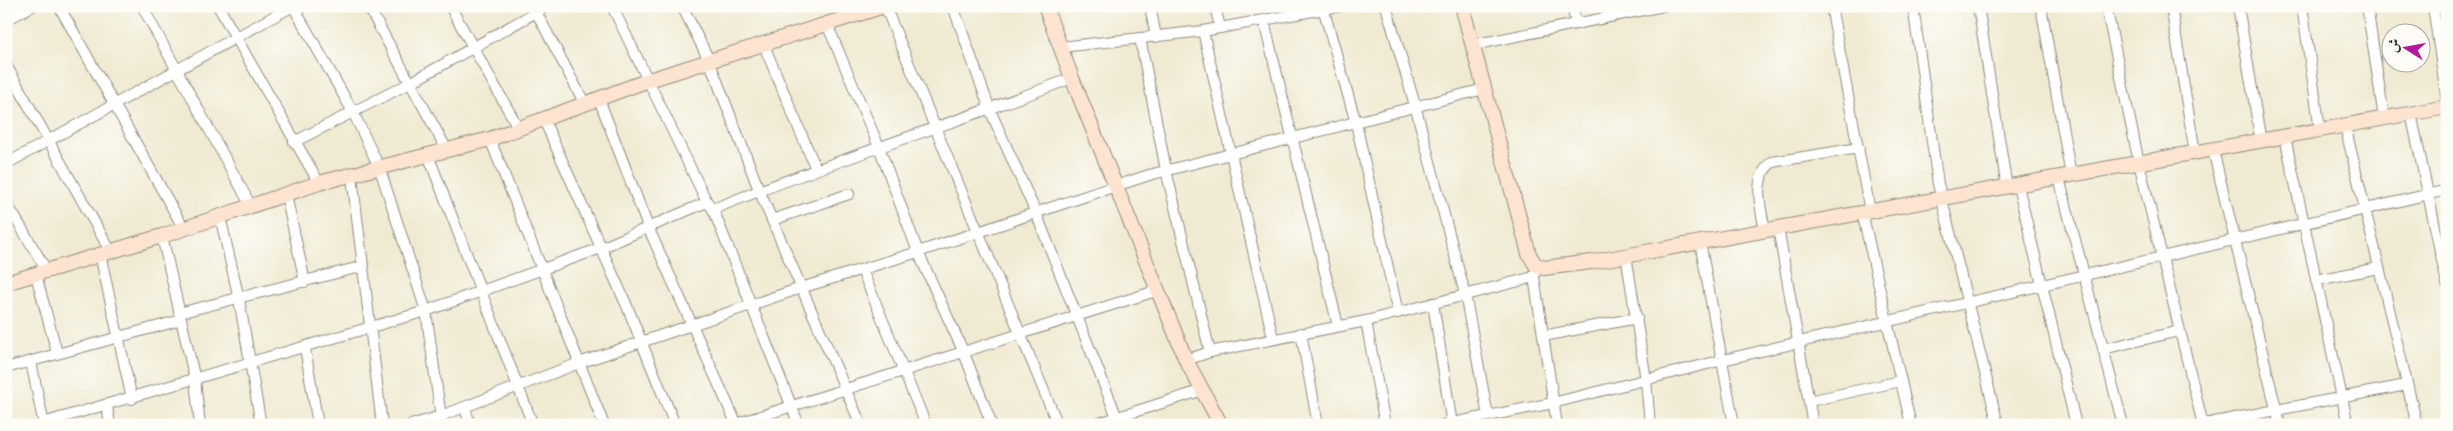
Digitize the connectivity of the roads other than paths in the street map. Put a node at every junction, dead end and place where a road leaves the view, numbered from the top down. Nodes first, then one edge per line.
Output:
1 (32, 6) edge
2 (59, 6) edge
3 (142, 6) edge
4 (218, 6) edge
5 (293, 6) edge
6 (368, 6) edge
7 (450, 6) edge
8 (547, 6) edge
9 (612, 6) edge
10 (682, 6) edge
11 (885, 6) edge
12 (952, 6) edge
13 (1045, 6) edge
14 (1150, 6) edge
15 (1215, 6) edge
16 (1341, 6) edge
17 (1386, 6) edge
18 (1462, 6) edge
19 (1572, 6) edge
20 (1663, 6) edge
21 (1831, 6) edge
22 (1913, 6) edge
23 (1978, 6) edge
24 (2040, 6) edge
25 (2106, 6) edge
26 (2171, 6) edge
27 (2238, 6) edge
28 (2302, 6) edge
29 (2367, 6) edge
30 (2433, 6) edge
31 (535, 9) edge
32 (1284, 11) edge
33 (1324, 11) junction
34 (6, 20) edge
35 (1264, 21) junction
36 (827, 24) junction
37 (1576, 24) junction
38 (1220, 28) junction
39 (1203, 31) junction
40 (1156, 36) junction
41 (236, 37) junction
42 (1140, 38) junction
43 (763, 43) junction
44 (1473, 44) junction
45 (1061, 47) junction
46 (473, 48) junction
47 (709, 60) junction
48 (6, 65) edge
49 (176, 70) junction
50 (1072, 78) junction
51 (648, 80) junction
52 (410, 83) junction
53 (1484, 89) junction
54 (599, 99) junction
55 (2447, 101) edge
56 (585, 104) junction
57 (114, 105) junction
58 (1415, 106) junction
59 (2447, 107) edge
60 (990, 110) junction
61 (353, 112) junction
62 (2411, 113) junction
63 (2384, 118) junction
64 (544, 120) junction
65 (1356, 123) junction
66 (2345, 126) junction
67 (934, 128) junction
68 (519, 129) junction
69 (2320, 130) junction
70 (2285, 137) junction
71 (490, 139) junction
72 (1293, 139) junction
73 (48, 141) junction
74 (294, 142) junction
75 (2261, 142) junction
76 (879, 147) junction
77 (1859, 148) junction
78 (447, 150) junction
79 (2213, 150) junction
80 (1230, 153) junction
81 (2194, 153) junction
82 (428, 156) junction
83 (2139, 163) junction
84 (6, 164) edge
85 (380, 169) junction
86 (816, 169) junction
87 (1166, 170) junction
88 (352, 176) junction
89 (2065, 177) junction
90 (319, 183) junction
91 (1117, 186) junction
92 (2013, 187) junction
93 (759, 190) junction
94 (2447, 190) edge
95 (849, 194) dead end
96 (2427, 194) junction
97 (286, 195) junction
98 (1941, 199) junction
99 (6, 202) edge
100 (710, 205) junction
101 (251, 206) junction
102 (2366, 209) junction
103 (1866, 212) junction
104 (1036, 213) junction
105 (220, 216) junction
106 (772, 220) junction
107 (2305, 224) junction
108 (648, 227) junction
109 (184, 229) junction
110 (1772, 229) junction
111 (978, 232) junction
112 (162, 236) junction
113 (2235, 240) junction
114 (1700, 242) junction
115 (601, 248) junction
116 (918, 252) junction
117 (105, 253) junction
118 (1626, 255) junction
119 (2162, 258) junction
120 (364, 266) junction
121 (2379, 268) junction
122 (541, 269) junction
123 (862, 270) junction
124 (1536, 272) junction
125 (41, 273) junction
126 (2083, 275) junction
127 (2316, 280) junction
128 (305, 282) junction
129 (6, 283) edge
130 (2447, 284) edge
131 (2043, 285) junction
132 (801, 288) junction
133 (1160, 290) junction
134 (482, 291) junction
135 (1465, 294) junction
136 (239, 298) junction
137 (1432, 303) junction
138 (1968, 303) junction
139 (753, 305) junction
140 (426, 311) junction
141 (1398, 313) junction
142 (180, 316) junction
143 (1078, 316) junction
144 (1637, 318) junction
145 (1366, 321) junction
146 (1887, 322) junction
147 (694, 324) junction
148 (1338, 326) junction
149 (371, 328) junction
150 (2179, 331) junction
151 (1021, 333) junction
152 (1301, 334) junction
153 (1543, 336) junction
154 (118, 338) junction
155 (1273, 338) junction
156 (642, 342) junction
157 (1798, 343) junction
158 (305, 348) junction
159 (2103, 349) junction
160 (1210, 352) junction
161 (57, 353) junction
162 (964, 354) junction
163 (1186, 360) junction
164 (1723, 360) junction
165 (31, 362) junction
166 (579, 363) junction
167 (251, 364) junction
168 (6, 368) edge
169 (904, 371) junction
170 (194, 380) junction
171 (1646, 380) junction
172 (1901, 381) junction
173 (519, 385) junction
174 (2406, 385) junction
175 (847, 390) junction
176 (1203, 390) junction
177 (2341, 397) junction
178 (132, 399) junction
179 (1809, 401) junction
180 (1553, 403) junction
181 (107, 406) junction
182 (792, 406) junction
183 (465, 407) junction
184 (2276, 408) junction
185 (1488, 416) junction
186 (442, 420) edge
187 (1119, 421) edge
188 (43, 424) edge
189 (735, 424) edge
190 (1449, 424) edge
191 (2202, 424) edge
192 (110, 425) edge
193 (200, 425) edge
194 (261, 425) edge
195 (318, 425) edge
196 (382, 425) edge
197 (411, 425) edge
198 (470, 425) edge
199 (533, 425) edge
200 (604, 425) edge
201 (676, 425) edge
202 (799, 425) edge
203 (861, 425) edge
204 (926, 425) edge
205 (992, 425) edge
206 (1058, 425) edge
207 (1093, 425) edge
208 (1221, 425) edge
209 (1318, 425) edge
210 (1385, 425) edge
211 (1557, 425) edge
212 (1650, 425) edge
213 (1734, 425) edge
214 (1813, 425) edge
215 (1911, 425) edge
216 (1998, 425) edge
217 (2076, 425) edge
218 (2123, 425) edge
219 (2280, 425) edge
220 (2348, 425) edge
221 (2417, 425) edge

1 - 34 street
2 - 57 street
3 - 49 street
4 - 41 street
5 - 41 street
5 - 61 street
6 - 52 street
7 - 46 street
8 - 31 street
9 - 51 street
10 - 47 street
11 - 36 street
11 - 67 street
12 - 60 street
13 - 45 street
14 - 40 street
15 - 38 street
16 - 33 street
17 - 58 street
18 - 44 street
19 - 37 street
20 - 37 street
21 - 77 street
22 - 98 street
23 - 92 street
24 - 89 street
25 - 83 street
26 - 81 street
27 - 75 street
28 - 69 street
29 - 63 street
30 - 55 street
31 - 46 street
31 - 56 street
32 - 33 street
32 - 35 street
33 - 65 street
35 - 38 street
35 - 72 street
36 - 43 street
36 - 76 street
37 - 44 street
38 - 39 street
39 - 40 street
39 - 80 street
40 - 42 street
41 - 49 street
41 - 74 street
42 - 45 street
42 - 87 street
43 - 47 street
43 - 86 street
44 - 53 street
45 - 50 street
46 - 52 street
46 - 68 street
47 - 51 street
47 - 93 street
48 - 73 street
49 - 57 street
49 - 101 street
50 - 60 street
50 - 91 street
51 - 54 street
51 - 100 street
52 - 61 street
52 - 78 street
53 - 58 street
53 - 124 street
54 - 56 street
54 - 108 street
56 - 64 street
57 - 73 street
57 - 109 street
58 - 65 street
58 - 135 street
59 - 62 street
60 - 67 street
60 - 104 street
61 - 74 street
61 - 85 street
62 - 63 street
62 - 96 street
63 - 66 street
64 - 68 street
64 - 115 street
65 - 72 street
65 - 141 street
66 - 69 street
66 - 102 street
67 - 76 street
67 - 111 street
68 - 71 street
69 - 70 street
70 - 75 street
70 - 107 street
71 - 78 street
71 - 122 street
72 - 80 street
72 - 148 street
73 - 84 street
73 - 117 street
74 - 90 street
75 - 79 street
76 - 86 street
76 - 116 street
77 - 103 street
77 - 110 street
78 - 82 street
79 - 81 street
79 - 113 street
80 - 87 street
80 - 155 street
81 - 83 street
82 - 85 street
82 - 134 street
83 - 89 street
83 - 119 street
85 - 88 street
85 - 140 street
86 - 93 street
87 - 91 street
87 - 160 street
88 - 90 street
88 - 120 street
89 - 92 street
89 - 126 street
90 - 97 street
91 - 104 street
91 - 133 street
92 - 98 street
92 - 131 street
93 - 100 street
93 - 106 street
94 - 96 street
95 - 106 street
96 - 102 street
96 - 130 street
97 - 101 street
97 - 128 street
98 - 103 street
98 - 138 street
99 - 125 street
100 - 108 street
100 - 139 street
101 - 105 street
102 - 107 street
102 - 121 street
103 - 110 street
103 - 146 street
104 - 111 street
104 - 143 street
105 - 109 street
105 - 136 street
106 - 132 street
107 - 113 street
107 - 127 street
108 - 115 street
108 - 147 street
109 - 112 street
110 - 114 street
110 - 157 street
111 - 116 street
111 - 151 street
112 - 117 street
112 - 142 street
113 - 119 street
113 - 184 street
114 - 118 street
114 - 164 street
115 - 122 street
115 - 156 street
116 - 123 street
116 - 162 street
117 - 125 street
117 - 154 street
118 - 124 street
118 - 144 street
119 - 126 street
119 - 150 street
120 - 128 street
120 - 149 street
121 - 127 street
121 - 174 street
122 - 134 street
122 - 166 street
123 - 132 street
123 - 169 street
124 - 135 street
124 - 153 street
125 - 129 street
125 - 161 street
126 - 131 street
126 - 159 street
127 - 177 street
128 - 136 street
131 - 138 street
131 - 217 street
132 - 139 street
132 - 175 street
133 - 143 street
133 - 163 street
134 - 140 street
134 - 173 street
135 - 137 street
135 - 185 street
136 - 142 street
136 - 167 street
137 - 141 street
137 - 190 street
138 - 146 street
138 - 216 street
139 - 147 street
139 - 182 street
140 - 149 street
140 - 186 street
141 - 145 street
142 - 154 street
142 - 170 street
143 - 151 street
143 - 187 street
144 - 153 street
144 - 171 street
145 - 148 street
145 - 210 street
146 - 157 street
146 - 172 street
147 - 156 street
147 - 189 street
148 - 152 street
149 - 158 street
149 - 196 street
150 - 159 street
150 - 191 street
151 - 162 street
151 - 206 street
152 - 155 street
152 - 209 street
153 - 180 street
154 - 161 street
154 - 178 street
155 - 160 street
156 - 166 street
156 - 201 street
157 - 164 street
157 - 179 street
158 - 167 street
158 - 195 street
159 - 218 street
160 - 163 street
161 - 165 street
162 - 169 street
162 - 205 street
163 - 176 street
164 - 171 street
164 - 213 street
165 - 168 street
165 - 188 street
166 - 173 street
166 - 200 street
167 - 170 street
167 - 194 street
169 - 175 street
169 - 204 street
170 - 178 street
170 - 193 street
171 - 180 street
171 - 212 street
172 - 179 street
172 - 215 street
173 - 183 street
173 - 199 street
174 - 177 street
174 - 221 street
175 - 182 street
175 - 203 street
176 - 187 street
176 - 208 street
177 - 184 street
177 - 220 street
178 - 181 street
179 - 214 street
180 - 185 street
180 - 211 street
181 - 188 street
181 - 192 street
182 - 189 street
182 - 202 street
183 - 186 street
183 - 198 street
184 - 191 street
184 - 219 street
185 - 190 street
186 - 197 street
187 - 207 street

